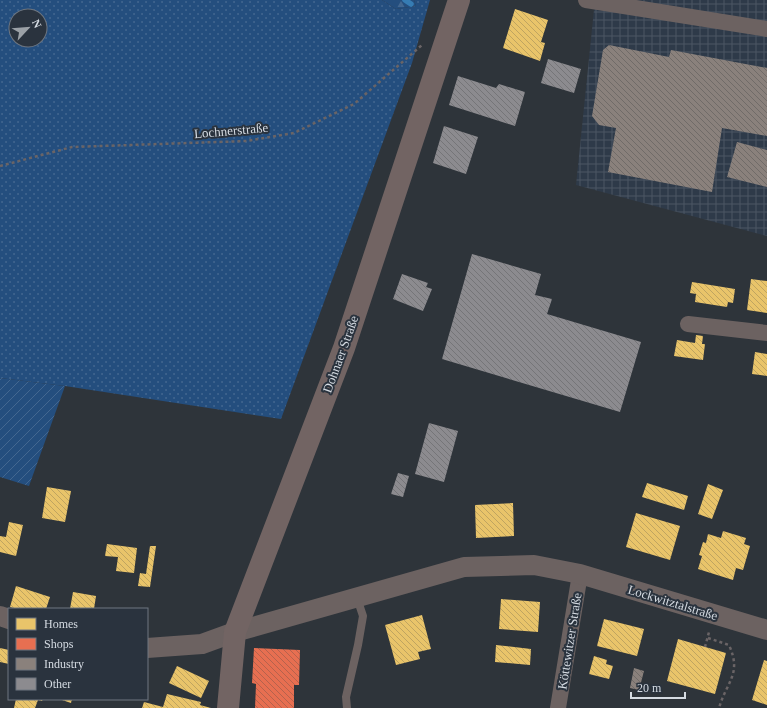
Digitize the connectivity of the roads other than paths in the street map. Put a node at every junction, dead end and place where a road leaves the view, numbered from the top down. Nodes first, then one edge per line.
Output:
1 (459, 0) edge
2 (586, 0) edge
3 (767, 29) edge
4 (688, 324) dead end
5 (767, 333) edge
6 (580, 574) junction
7 (356, 597) junction
8 (767, 630) edge
9 (235, 632) junction
10 (148, 648) edge
11 (228, 708) edge
12 (347, 708) edge
13 (558, 708) edge

1 - 9 main road, Dohnaer Straße
2 - 3 street
4 - 5 street
6 - 7 street, Lockwitztalstraße
6 - 8 street, Lockwitztalstraße
6 - 13 street, Köttewitzer Straße
7 - 9 street, Lockwitztalstraße
7 - 12 lane
9 - 10 street, Lockwitztalstraße
9 - 11 main road, Dohnaer Straße

